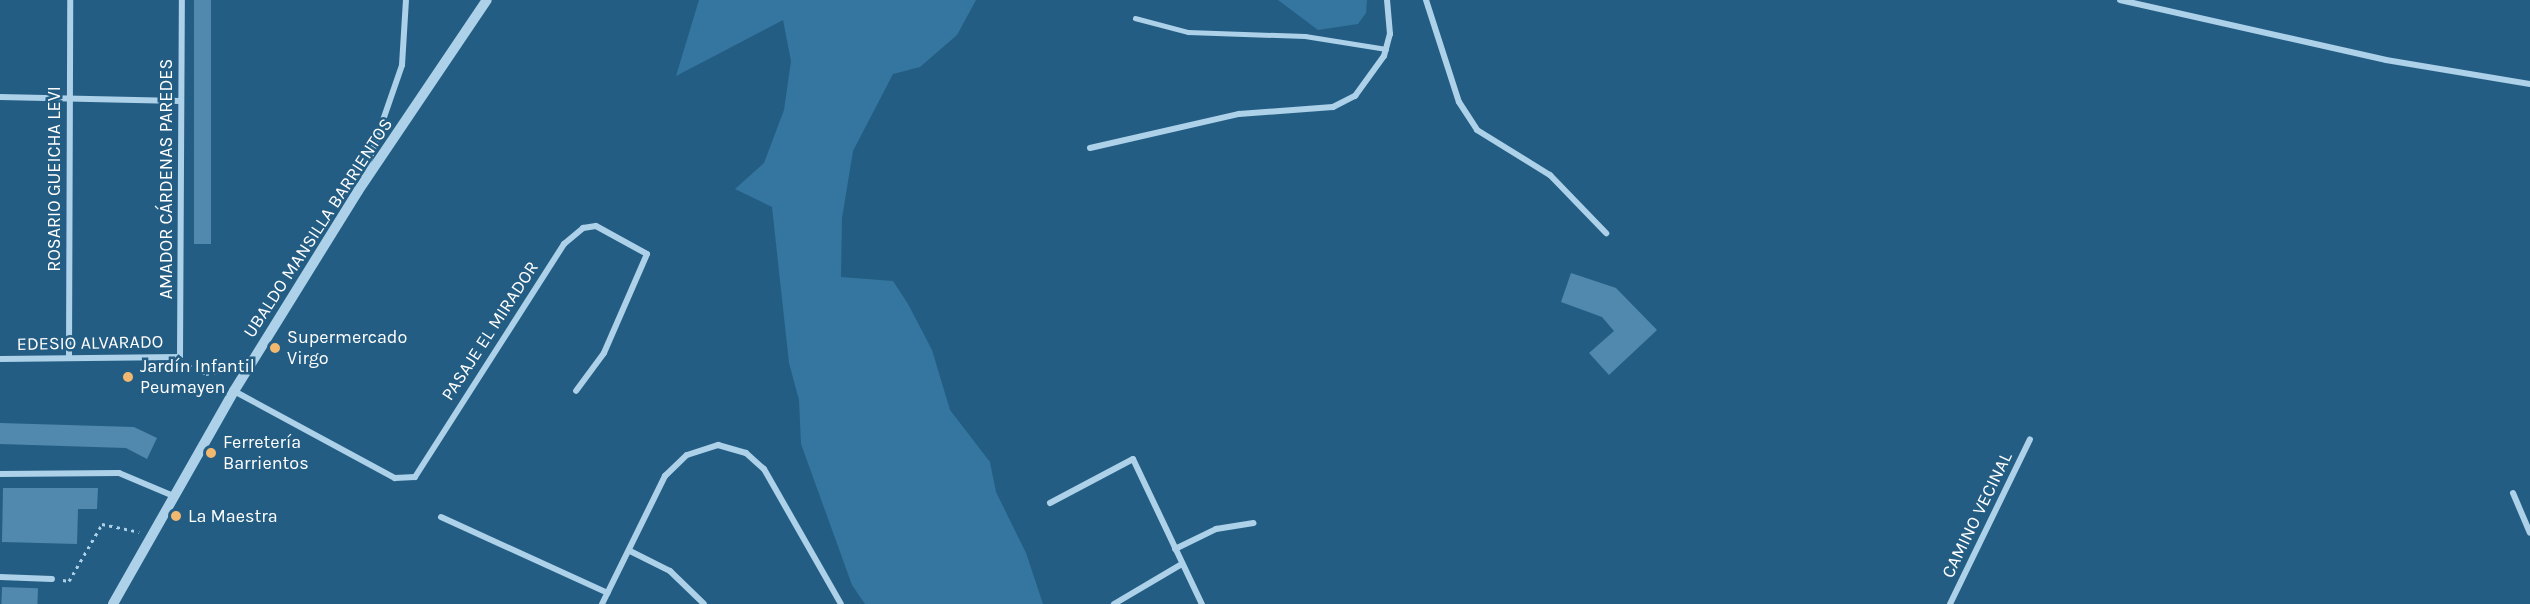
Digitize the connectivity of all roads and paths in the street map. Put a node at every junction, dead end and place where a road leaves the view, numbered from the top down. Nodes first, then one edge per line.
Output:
1 (70, 0) edge
2 (182, 0) edge
3 (406, 0) edge
4 (487, 0) edge
5 (1387, 0) edge
6 (1426, 0) edge
7 (2120, 0) edge
8 (1135, 18) dead end
9 (1386, 49) junction
10 (2530, 84) edge
11 (0, 97) edge
12 (68, 100) junction
13 (180, 101) junction
14 (1090, 148) dead end
15 (358, 191) junction
16 (1606, 233) dead end
17 (180, 357) junction
18 (69, 358) junction
19 (0, 359) edge
20 (250, 365) junction
21 (576, 391) dead end
22 (234, 392) junction
23 (2031, 439) dead end
24 (0, 474) edge
25 (2513, 493) dead end
26 (171, 495) junction
27 (1050, 503) dead end
28 (441, 517) dead end
29 (1254, 523) dead end
30 (2530, 533) edge
31 (150, 535) junction
32 (1175, 549) junction
33 (630, 551) junction
34 (1182, 564) junction
35 (0, 577) edge
36 (52, 579) joint
37 (608, 592) junction
38 (113, 604) edge
39 (602, 604) edge
40 (704, 604) edge
41 (841, 604) edge
42 (1114, 604) edge
43 (1202, 604) edge
44 (1950, 604) edge

1 - 12 street, ROSARIO GUEICHA LEVI
2 - 13 street, AMADOR CÁRDENAS PAREDES
3 - 15 street
4 - 15 street, UBALDO MANSILLA BARRIENTOS
5 - 9 street
6 - 16 street
7 - 10 street
8 - 9 lane
9 - 14 street
11 - 12 street
12 - 13 street
12 - 18 street, ROSARIO GUEICHA LEVI
13 - 17 street, AMADOR CÁRDENAS PAREDES
15 - 20 street, UBALDO MANSILLA BARRIENTOS
17 - 18 street, EDESIO ALVARADO
17 - 20 path
18 - 19 street, EDESIO ALVARADO
20 - 22 street, UBALDO MANSILLA BARRIENTOS
21 - 22 street, PASAJE EL MIRADOR
22 - 26 street, UBALDO MANSILLA BARRIENTOS
23 - 44 street, CAMINO VECINAL
24 - 26 street
25 - 30 street
26 - 31 street, UBALDO MANSILLA BARRIENTOS
27 - 32 street
28 - 37 street
29 - 32 street
31 - 36 path
31 - 38 street, UBALDO MANSILLA BARRIENTOS
32 - 34 street
33 - 37 street
33 - 40 street
33 - 41 street
34 - 42 street
34 - 43 street
35 - 36 street
37 - 39 street

